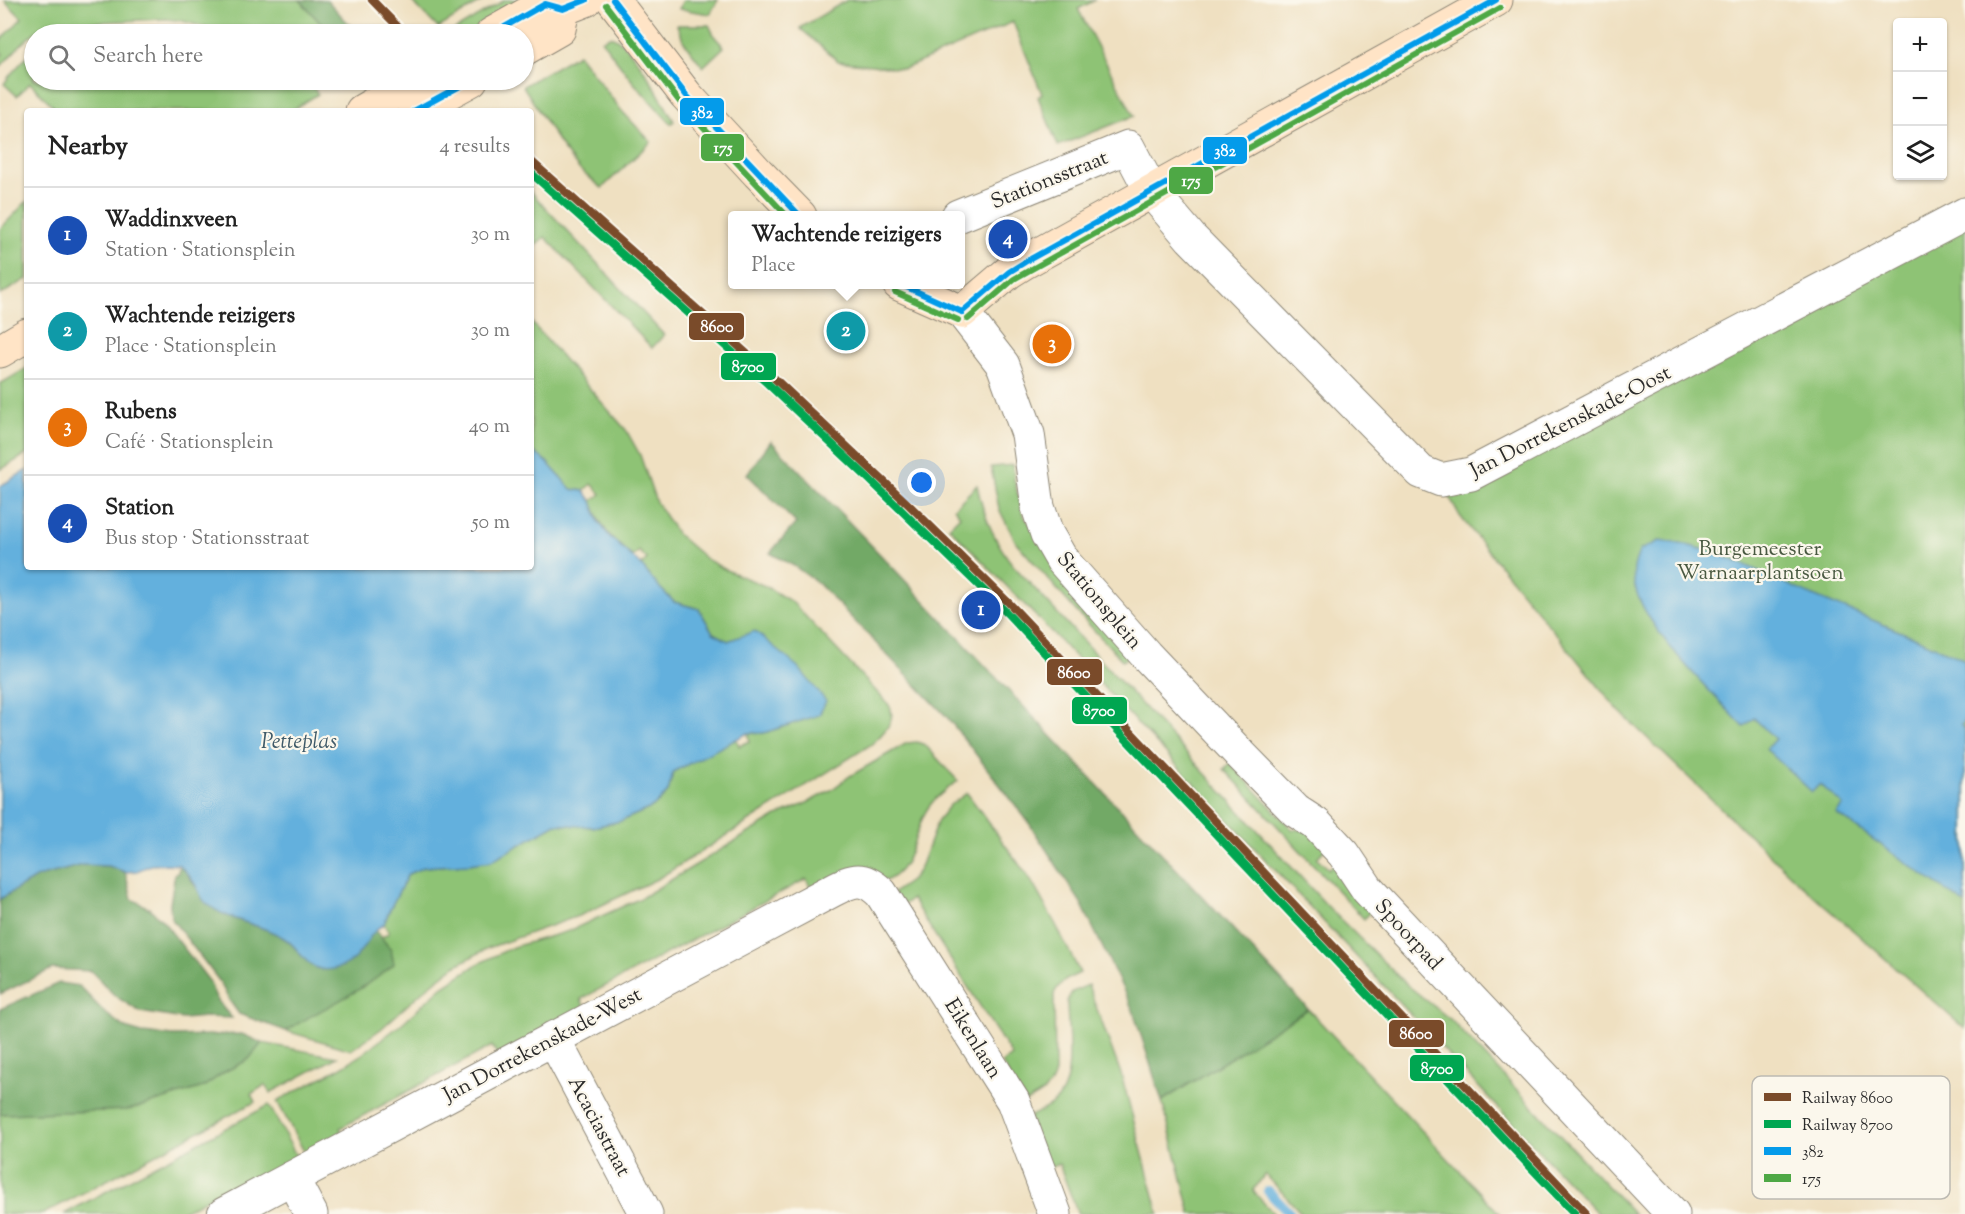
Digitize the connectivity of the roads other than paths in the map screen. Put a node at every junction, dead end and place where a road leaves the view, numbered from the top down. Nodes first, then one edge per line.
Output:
1 (613, 0) edge
2 (1496, 0) edge
3 (574, 4) edge
4 (510, 24) edge
5 (534, 43) edge
6 (399, 90) edge
7 (453, 90) edge
8 (367, 108) edge
9 (420, 108) edge
10 (1151, 191) junction
11 (795, 211) edge
12 (965, 213) edge
13 (1965, 214) edge
14 (908, 289) edge
15 (962, 312) junction
16 (24, 337) edge
17 (0, 351) edge
18 (1146, 655) joint
19 (862, 880) joint
20 (553, 1038) junction
21 (292, 1178) junction
22 (224, 1214) edge
23 (311, 1214) edge
24 (646, 1214) edge
25 (1055, 1214) edge
26 (1673, 1214) edge

1 - 11 street
2 - 10 street
3 - 4 street
3 - 5 street
6 - 8 street
7 - 9 street
10 - 12 street, Stationsstraat
10 - 13 street, Jan Dorrekenskade-Oost
10 - 15 street
14 - 15 street, Stationsplein
15 - 18 street, Stationsplein
16 - 17 street
18 - 26 street, Spoorpad
19 - 20 street, Jan Dorrekenskade-West
19 - 25 street, Eikenlaan
20 - 21 street, Jan Dorrekenskade-West
20 - 24 street, Acaciastraat
21 - 22 street, Jan Dorrekenskade-West
21 - 23 street

